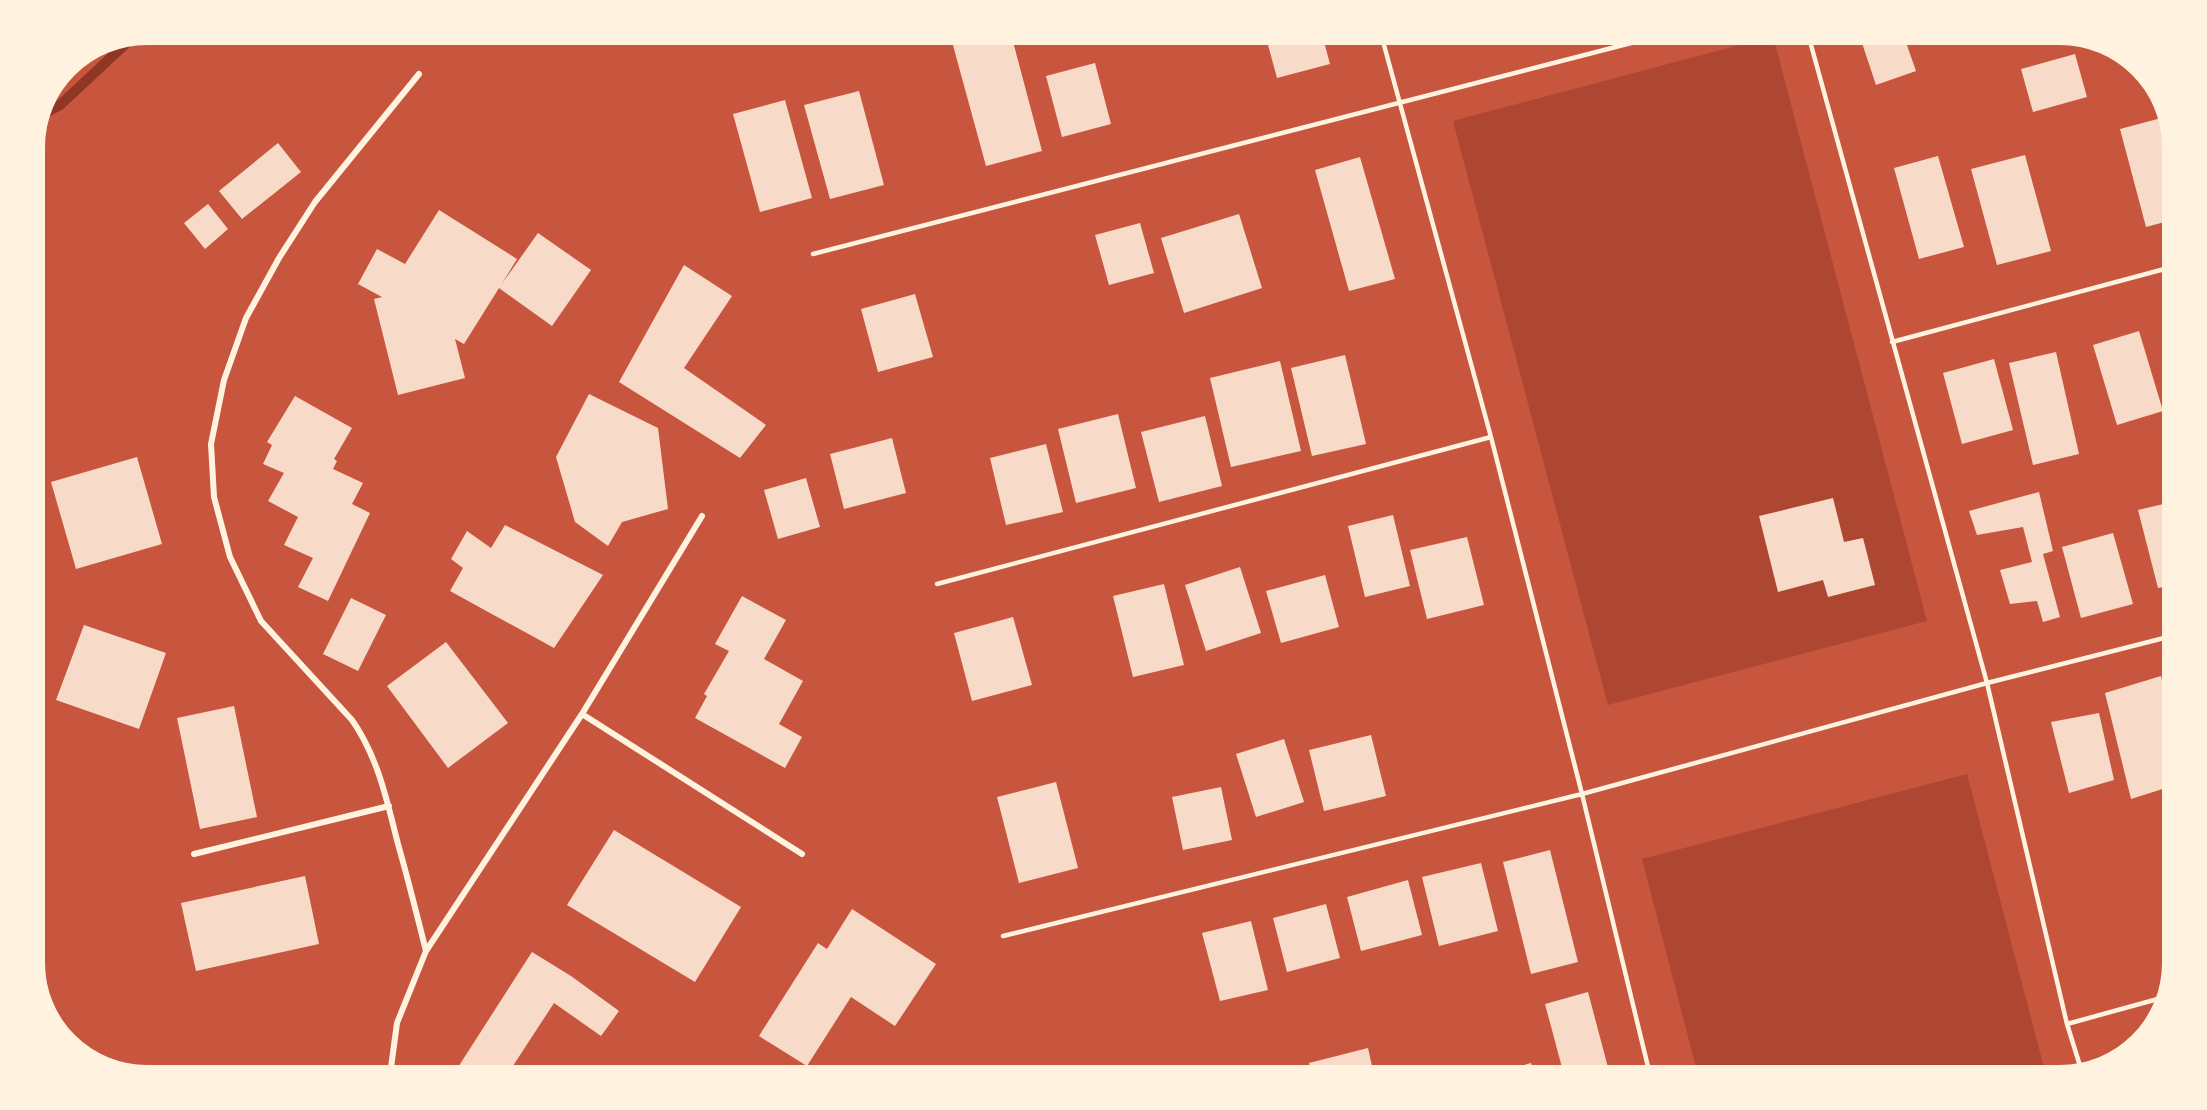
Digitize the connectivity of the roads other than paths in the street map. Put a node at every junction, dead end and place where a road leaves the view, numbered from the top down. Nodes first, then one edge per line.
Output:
1 (1384, 45) edge
2 (1623, 45) edge
3 (1811, 45) edge
4 (419, 74) dead end
5 (1400, 102) junction
6 (813, 254) dead end
7 (2162, 270) edge
8 (1892, 342) junction
9 (1491, 437) junction
10 (702, 516) dead end
11 (938, 584) dead end
12 (2162, 639) edge
13 (1987, 683) junction
14 (582, 714) junction
15 (1582, 794) junction
16 (389, 806) junction
17 (194, 854) dead end
18 (802, 854) dead end
19 (1003, 936) dead end
20 (426, 951) junction
21 (2155, 1000) edge
22 (2067, 1024) junction
23 (2079, 1063) edge
24 (391, 1065) edge
25 (1647, 1065) edge

1 - 5 lane
2 - 5 lane
3 - 8 lane
4 - 16 street
5 - 6 lane
5 - 9 lane
7 - 8 lane
8 - 13 lane
9 - 11 lane
9 - 15 lane
10 - 14 street
12 - 13 lane
13 - 15 lane
13 - 22 lane
14 - 18 street
14 - 20 street
15 - 19 lane
15 - 25 lane
16 - 17 street
16 - 20 street
20 - 24 street
21 - 22 lane
22 - 23 lane

